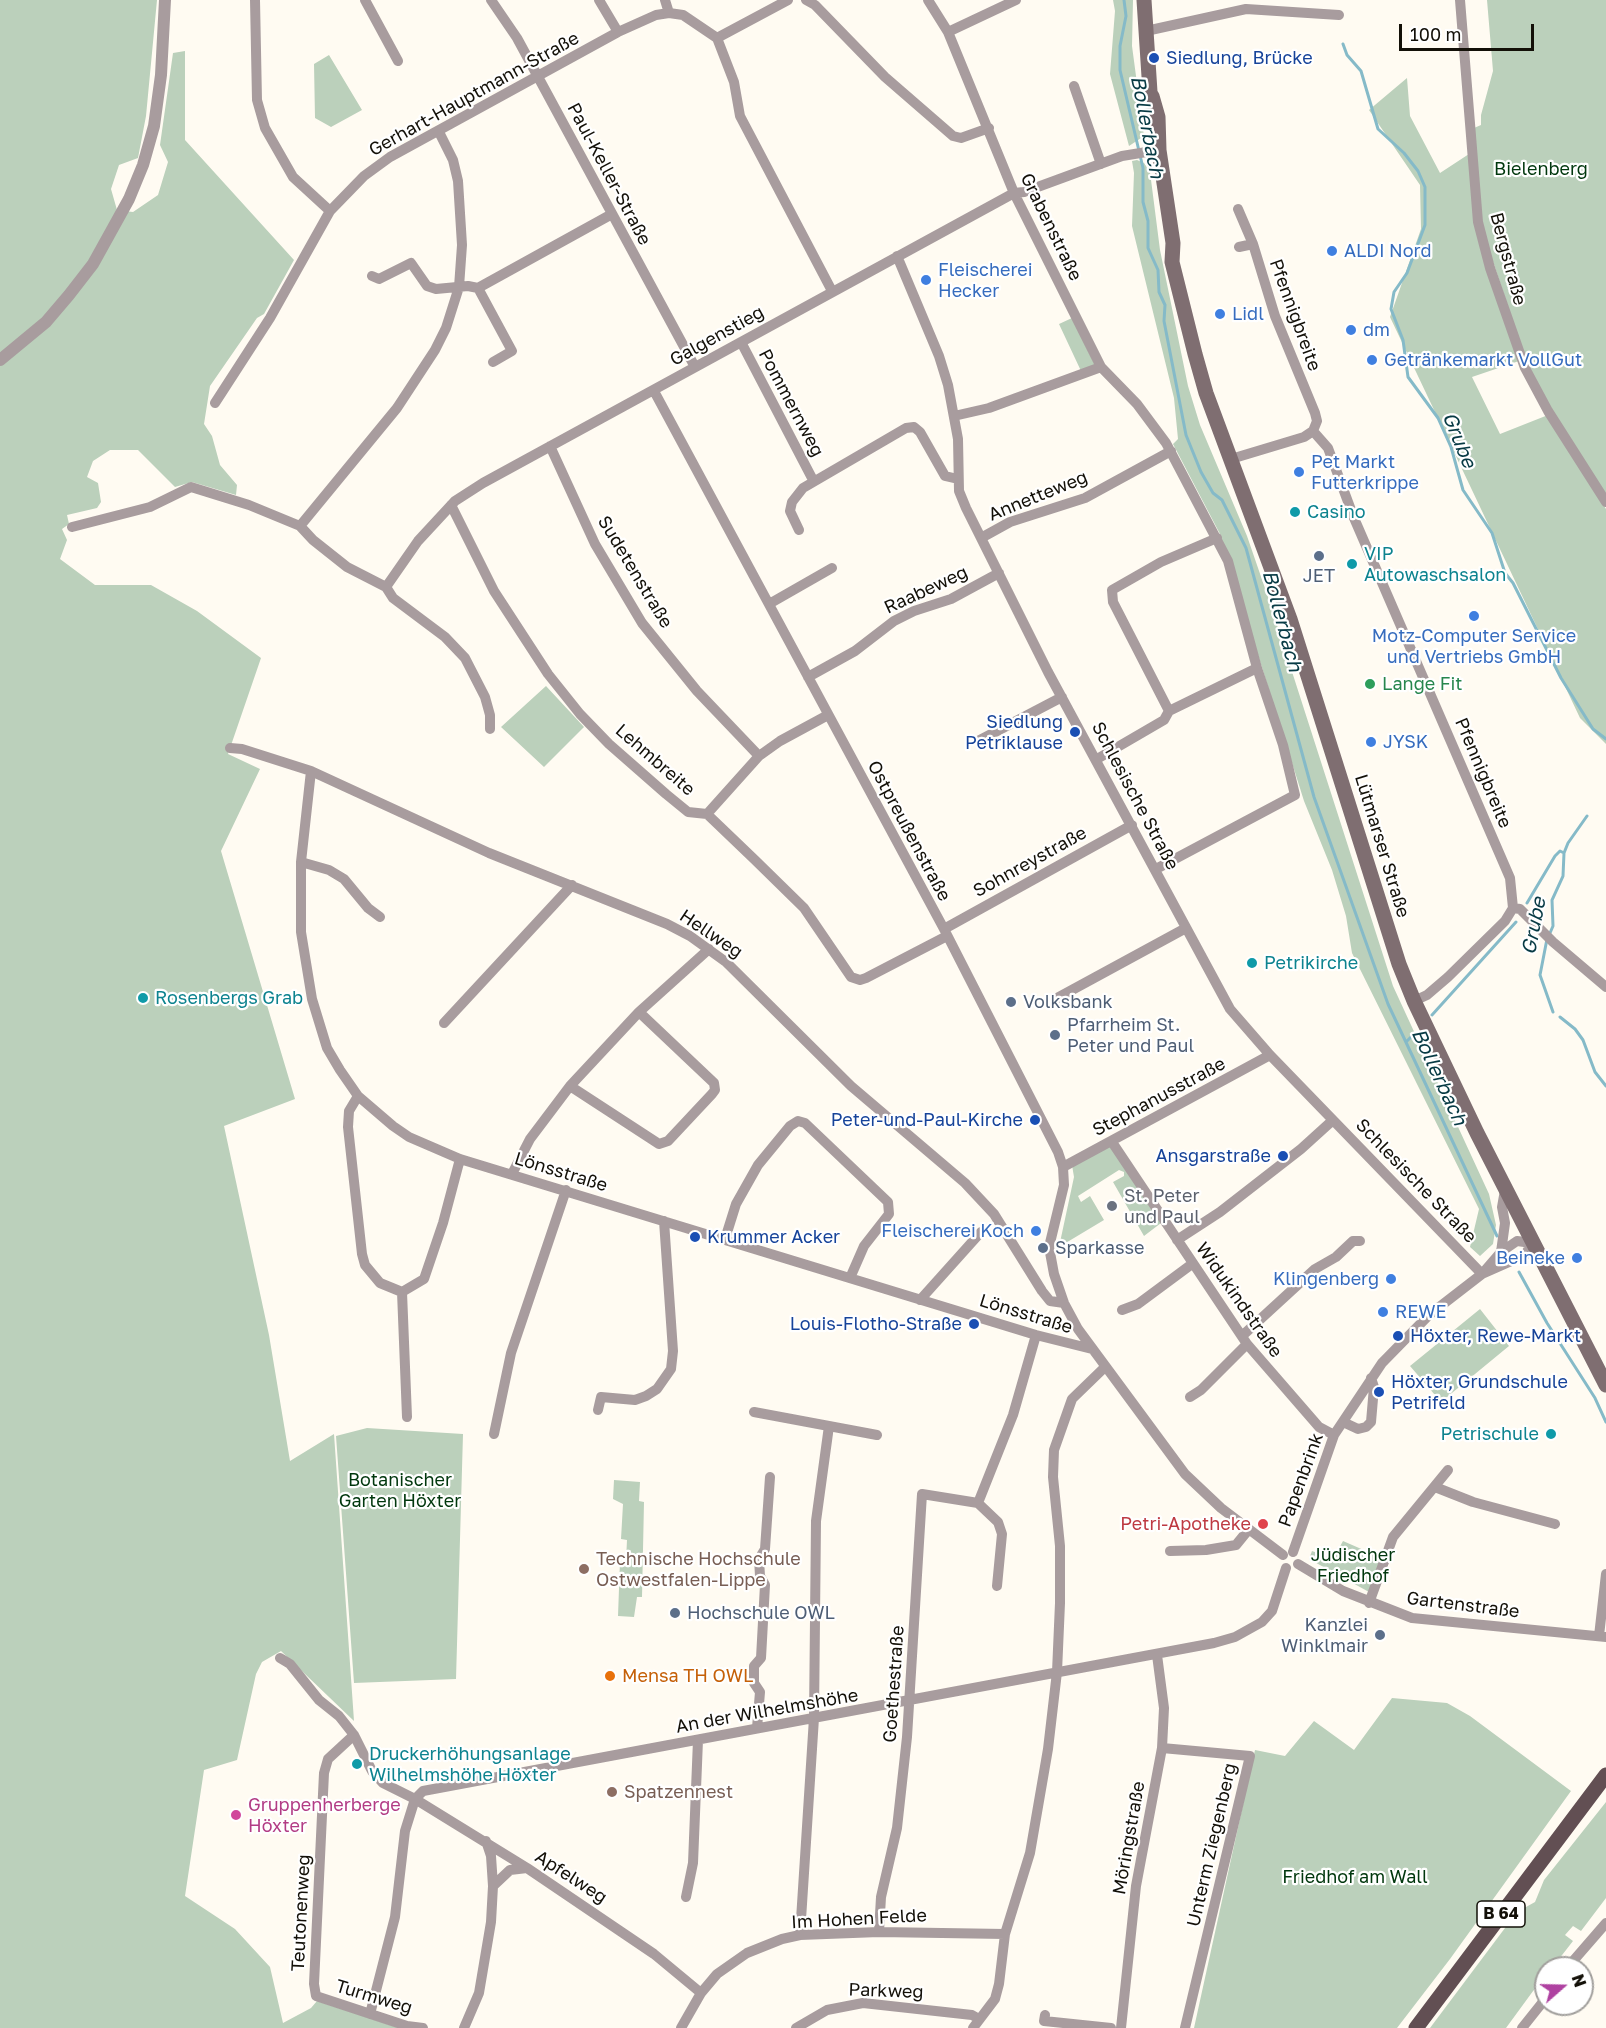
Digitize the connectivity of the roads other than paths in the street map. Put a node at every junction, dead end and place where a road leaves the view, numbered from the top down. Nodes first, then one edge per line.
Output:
1 (165, 0) edge
2 (255, 0) edge
3 (365, 0) edge
4 (492, 0) edge
5 (599, 0) edge
6 (665, 0) edge
7 (788, 0) edge
8 (806, 0) edge
9 (928, 0) edge
10 (1016, 0) edge
11 (1144, 0) edge
12 (1460, 0) edge
13 (669, 13) junction
14 (1339, 15) dead end
15 (1146, 31) junction
16 (618, 32) junction
17 (948, 32) junction
18 (717, 38) junction
19 (398, 61) dead end
20 (538, 77) junction
21 (1074, 86) dead end
22 (989, 128) junction
23 (439, 132) junction
24 (1154, 151) junction
25 (1101, 164) junction
26 (1014, 193) junction
27 (1238, 209) dead end
28 (330, 211) junction
29 (612, 214) junction
30 (1253, 244) junction
31 (1239, 247) dead end
32 (897, 256) junction
33 (372, 276) dead end
34 (459, 287) junction
35 (478, 288) junction
36 (832, 291) junction
37 (741, 342) junction
38 (0, 360) edge
39 (493, 362) dead end
40 (695, 367) junction
41 (1101, 367) junction
42 (654, 391) junction
43 (215, 403) dead end
44 (954, 416) junction
45 (1313, 431) junction
46 (550, 446) junction
47 (1171, 451) junction
48 (1231, 459) junction
49 (958, 479) junction
50 (813, 480) junction
51 (1606, 502) edge
52 (451, 505) junction
53 (300, 526) junction
54 (72, 527) dead end
55 (799, 530) dead end
56 (981, 538) junction
57 (1217, 538) junction
58 (832, 568) dead end
59 (999, 573) junction
60 (386, 588) junction
61 (769, 604) junction
62 (1257, 668) junction
63 (808, 677) junction
64 (1062, 697) junction
65 (1169, 711) junction
66 (828, 716) junction
67 (490, 729) dead end
68 (978, 741) dead end
69 (230, 748) dead end
70 (759, 756) junction
71 (1097, 759) junction
72 (312, 771) junction
73 (706, 814) junction
74 (1132, 825) junction
75 (301, 862) junction
76 (1156, 870) junction
77 (572, 885) junction
78 (1513, 908) junction
79 (380, 917) dead end
80 (1186, 928) junction
81 (946, 932) junction
82 (709, 950) junction
83 (1606, 987) edge
84 (1414, 1001) junction
85 (1048, 1003) dead end
86 (639, 1012) junction
87 (444, 1023) dead end
88 (1270, 1055) junction
89 (570, 1086) junction
90 (358, 1096) junction
91 (1333, 1120) junction
92 (1112, 1142) junction
93 (460, 1159) junction
94 (1063, 1167) junction
95 (512, 1174) junction
96 (566, 1190) junction
97 (1505, 1190) junction
98 (664, 1221) junction
99 (981, 1232) dead end
100 (725, 1239) junction
101 (1177, 1240) junction
102 (1360, 1241) dead end
103 (1532, 1244) junction
104 (1501, 1252) junction
105 (1192, 1264) junction
106 (1482, 1274) junction
107 (850, 1278) junction
108 (402, 1292) junction
109 (920, 1300) junction
110 (1064, 1303) junction
111 (1122, 1310) dead end
112 (1036, 1335) junction
113 (1244, 1340) junction
114 (1092, 1349) junction
115 (1105, 1367) junction
116 (1371, 1378) junction
117 (1606, 1385) edge
118 (1190, 1396) dead end
119 (598, 1410) dead end
120 (754, 1412) dead end
121 (407, 1417) dead end
122 (1342, 1422) junction
123 (829, 1426) junction
124 (494, 1434) dead end
125 (878, 1435) dead end
126 (1334, 1436) junction
127 (1448, 1470) dead end
128 (770, 1477) dead end
129 (1435, 1486) junction
130 (978, 1503) junction
131 (1555, 1524) dead end
132 (1249, 1529) junction
133 (1170, 1551) dead end
134 (1288, 1553) junction
135 (1298, 1564) junction
136 (1286, 1568) junction
137 (1606, 1574) edge
138 (997, 1586) dead end
139 (1369, 1603) junction
140 (1602, 1636) edge
141 (1157, 1655) junction
142 (280, 1658) dead end
143 (1058, 1672) junction
144 (909, 1701) junction
145 (814, 1718) junction
146 (757, 1728) junction
147 (354, 1735) junction
148 (698, 1740) junction
149 (1162, 1748) junction
150 (1606, 1775) edge
151 (416, 1799) junction
152 (486, 1841) junction
153 (527, 1868) junction
154 (493, 1886) junction
155 (686, 1897) dead end
156 (1606, 1923) edge
157 (879, 1932) junction
158 (1005, 1934) junction
159 (800, 1935) junction
160 (1577, 1956) edge
161 (701, 1993) junction
162 (316, 1996) joint
163 (1534, 2013) edge
164 (370, 2014) junction
165 (1045, 2015) dead end
166 (976, 2024) edge
167 (423, 2028) edge
168 (464, 2028) edge
169 (681, 2028) edge
170 (796, 2028) edge
171 (1111, 2028) edge
172 (1121, 2028) edge
173 (1185, 2028) edge
174 (1416, 2028) edge
175 (1522, 2028) edge

1 - 38 street
2 - 28 street
3 - 19 street
4 - 20 street, Paul-Keller-Straße
5 - 16 street
6 - 13 street
7 - 18 street
8 - 22 street
9 - 17 street, Grabenstraße
10 - 17 street
11 - 15 main road, Lütmarser Straße
12 - 51 street, Bergstraße
13 - 16 street, Gerhart-Hauptmann-Straße
13 - 18 street
14 - 15 street
15 - 24 main road, Lütmarser Straße
16 - 20 street, Gerhart-Hauptmann-Straße
17 - 22 street, Grabenstraße
18 - 36 street
20 - 23 street, Gerhart-Hauptmann-Straße
20 - 29 street, Paul-Keller-Straße
21 - 25 street
22 - 26 street, Grabenstraße
23 - 28 street, Gerhart-Hauptmann-Straße
23 - 34 street
24 - 25 street, Galgenstieg
24 - 48 main road, Lütmarser Straße
25 - 26 street, Galgenstieg
26 - 32 street, Galgenstieg
26 - 41 street, Grabenstraße
27 - 30 street, Pfennigbreite
28 - 43 street, Gerhart-Hauptmann-Straße
29 - 35 street
29 - 40 street, Paul-Keller-Straße
30 - 31 street, Pfennigbreite
30 - 45 street, Pfennigbreite
32 - 36 street, Galgenstieg
32 - 44 street, Schlesische Straße
33 - 34 street
34 - 35 street
34 - 53 street
35 - 39 street
36 - 37 street, Galgenstieg
37 - 40 street, Galgenstieg
37 - 50 street, Pommernweg
40 - 42 street, Galgenstieg
41 - 44 street
41 - 47 street, Grabenstraße
42 - 46 street, Galgenstieg
42 - 61 street, Ostpreußenstraße
44 - 49 street, Schlesische Straße
45 - 48 street
45 - 78 street, Pfennigbreite
46 - 52 street, Galgenstieg
46 - 70 street, Sudetenstraße
47 - 56 street, Annetteweg
47 - 57 street, Grabenstraße
48 - 84 main road, Lütmarser Straße
49 - 50 street, Pommernweg
49 - 56 street, Schlesische Straße
50 - 55 street, Pommernweg
52 - 60 street, Galgenstieg
52 - 73 street, Lehmbreite
53 - 54 street
53 - 60 street
56 - 59 street, Schlesische Straße
57 - 62 street, Grabenstraße
57 - 65 street
58 - 61 street
59 - 63 street, Raabeweg
59 - 64 street, Schlesische Straße
60 - 67 street
61 - 63 street, Ostpreußenstraße
62 - 65 street
62 - 76 street, Grabenstraße
63 - 66 street, Ostpreußenstraße
64 - 68 street
64 - 71 street, Schlesische Straße
65 - 71 street
66 - 70 street
66 - 81 street, Ostpreußenstraße
69 - 72 street, Hellweg
70 - 73 street
71 - 74 street, Schlesische Straße
72 - 75 street, Lönsstraße
72 - 77 street, Hellweg
73 - 81 street, Lehmbreite
74 - 76 street, Schlesische Straße
74 - 81 street, Sohnreystraße
75 - 79 street
75 - 90 street, Lönsstraße
76 - 80 street, Schlesische Straße
77 - 82 street, Hellweg
77 - 87 street
78 - 83 street
78 - 84 street
80 - 85 street
80 - 88 street, Schlesische Straße
81 - 94 street, Ostpreußenstraße
82 - 86 street
82 - 110 street, Hellweg
84 - 97 main road, Lütmarser Straße
86 - 89 street
86 - 89 street
88 - 91 street, Schlesische Straße
88 - 92 street, Stephanusstraße
89 - 95 street
90 - 93 street, Lönsstraße
90 - 108 street
91 - 101 street
91 - 106 street, Schlesische Straße
92 - 94 street, Stephanusstraße
92 - 101 street, Widukindstraße
93 - 95 street, Lönsstraße
93 - 108 street
94 - 110 street
95 - 96 street, Lönsstraße
96 - 98 street, Lönsstraße
96 - 124 street
97 - 103 main road, Lütmarser Straße
97 - 104 street
98 - 100 street, Lönsstraße
98 - 119 street
99 - 109 street
100 - 107 street, Lönsstraße
100 - 107 street
101 - 105 street, Widukindstraße
102 - 113 street
103 - 104 street
103 - 106 street, Papenbrink
103 - 117 main road, Lütmarser Straße
104 - 106 street, Papenbrink
105 - 111 street
105 - 113 street, Widukindstraße
106 - 116 street, Papenbrink
107 - 109 street, Lönsstraße
108 - 121 street
109 - 112 street, Lönsstraße
110 - 114 street
112 - 114 street, Lönsstraße
112 - 130 street
113 - 118 street
113 - 126 street, Widukindstraße
114 - 115 street
115 - 132 street
115 - 143 street
116 - 122 street, Papenbrink
116 - 122 street, Papenbrink
120 - 123 street
122 - 126 street, Papenbrink
123 - 125 street
123 - 145 street
126 - 134 street, Papenbrink
127 - 129 street
128 - 146 street
129 - 131 street
129 - 139 street
130 - 138 street
130 - 144 street, Goethestraße
132 - 133 street
132 - 134 street
134 - 135 street
134 - 136 street
135 - 136 street
135 - 139 street, Gartenstraße
136 - 141 street, An der Wilhelmshöhe
137 - 140 street, Gartenstraße
139 - 140 street, Gartenstraße
141 - 143 street, An der Wilhelmshöhe
141 - 149 street, Möringstraße
142 - 147 street
143 - 144 street, An der Wilhelmshöhe
143 - 158 street
144 - 145 street, An der Wilhelmshöhe
144 - 157 street, Goethestraße
145 - 146 street, An der Wilhelmshöhe
145 - 159 street
146 - 148 street, An der Wilhelmshöhe
147 - 151 street
147 - 162 street, Teutonenweg
148 - 151 street, An der Wilhelmshöhe
148 - 155 street
149 - 172 street, Möringstraße
149 - 173 street, Unterm Ziegenberg
150 - 174 main road, B 64
151 - 152 street, Apfelweg
151 - 164 street
152 - 153 street, Apfelweg
152 - 154 street
153 - 154 street
153 - 161 street, Apfelweg
154 - 168 street
156 - 160 street
157 - 158 street, Im Hohen Felde
157 - 159 street, Im Hohen Felde
158 - 166 street
159 - 161 street, Im Hohen Felde
161 - 169 street, Im Hohen Felde
162 - 164 street, Turmweg
163 - 175 street
164 - 167 street, Turmweg
165 - 171 street
166 - 170 street, Parkweg

